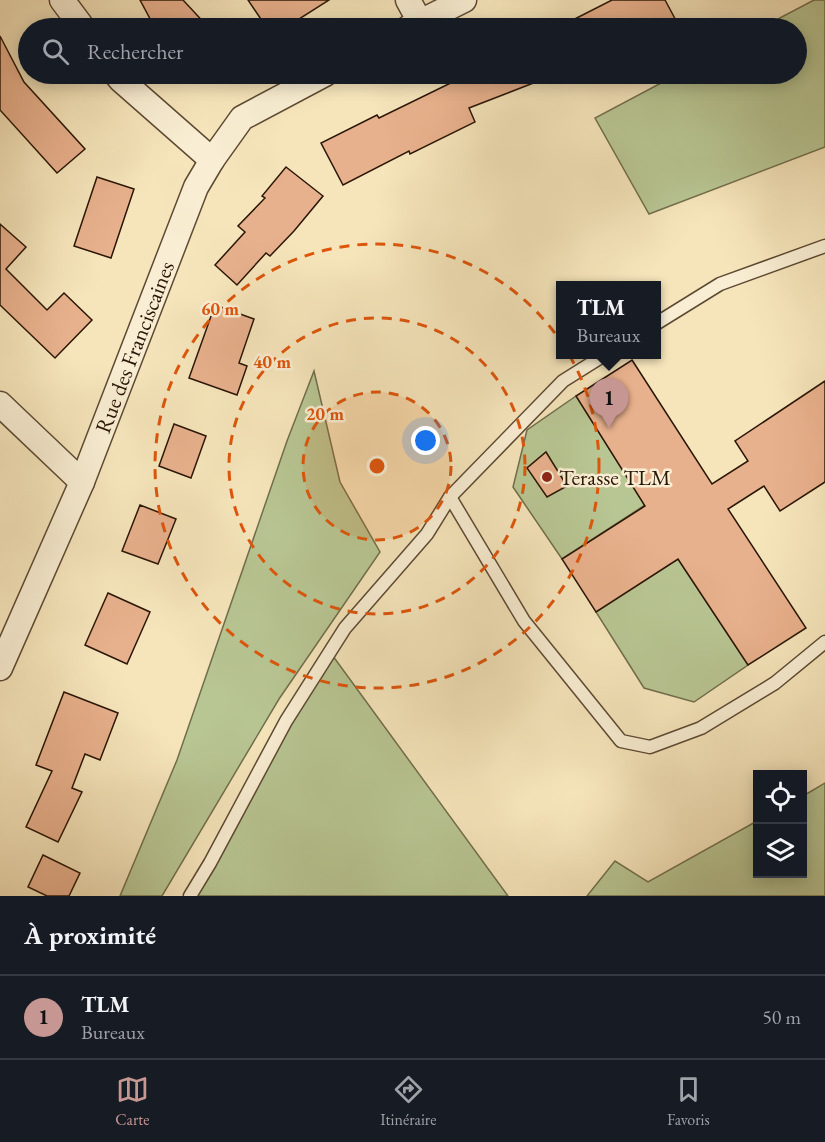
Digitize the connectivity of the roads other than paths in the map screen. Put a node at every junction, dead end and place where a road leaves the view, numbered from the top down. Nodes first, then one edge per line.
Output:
1 (62, 0) edge
2 (408, 0) edge
3 (464, 0) edge
4 (76, 18) edge
5 (412, 18) edge
6 (428, 18) edge
7 (125, 84) edge
8 (306, 84) edge
9 (212, 160) junction
10 (825, 246) edge
11 (661, 321) edge
12 (598, 359) edge
13 (0, 404) edge
14 (82, 482) junction
15 (450, 497) junction
16 (825, 642) edge
17 (0, 668) edge
18 (190, 896) edge

1 - 4 street
2 - 5 street
3 - 6 street
7 - 9 street
8 - 9 street, Rue des Franciscaines
9 - 14 street, Rue des Franciscaines
10 - 11 lane
12 - 15 lane
13 - 14 street
14 - 17 street, Rue des Franciscaines
15 - 16 lane
15 - 18 lane

